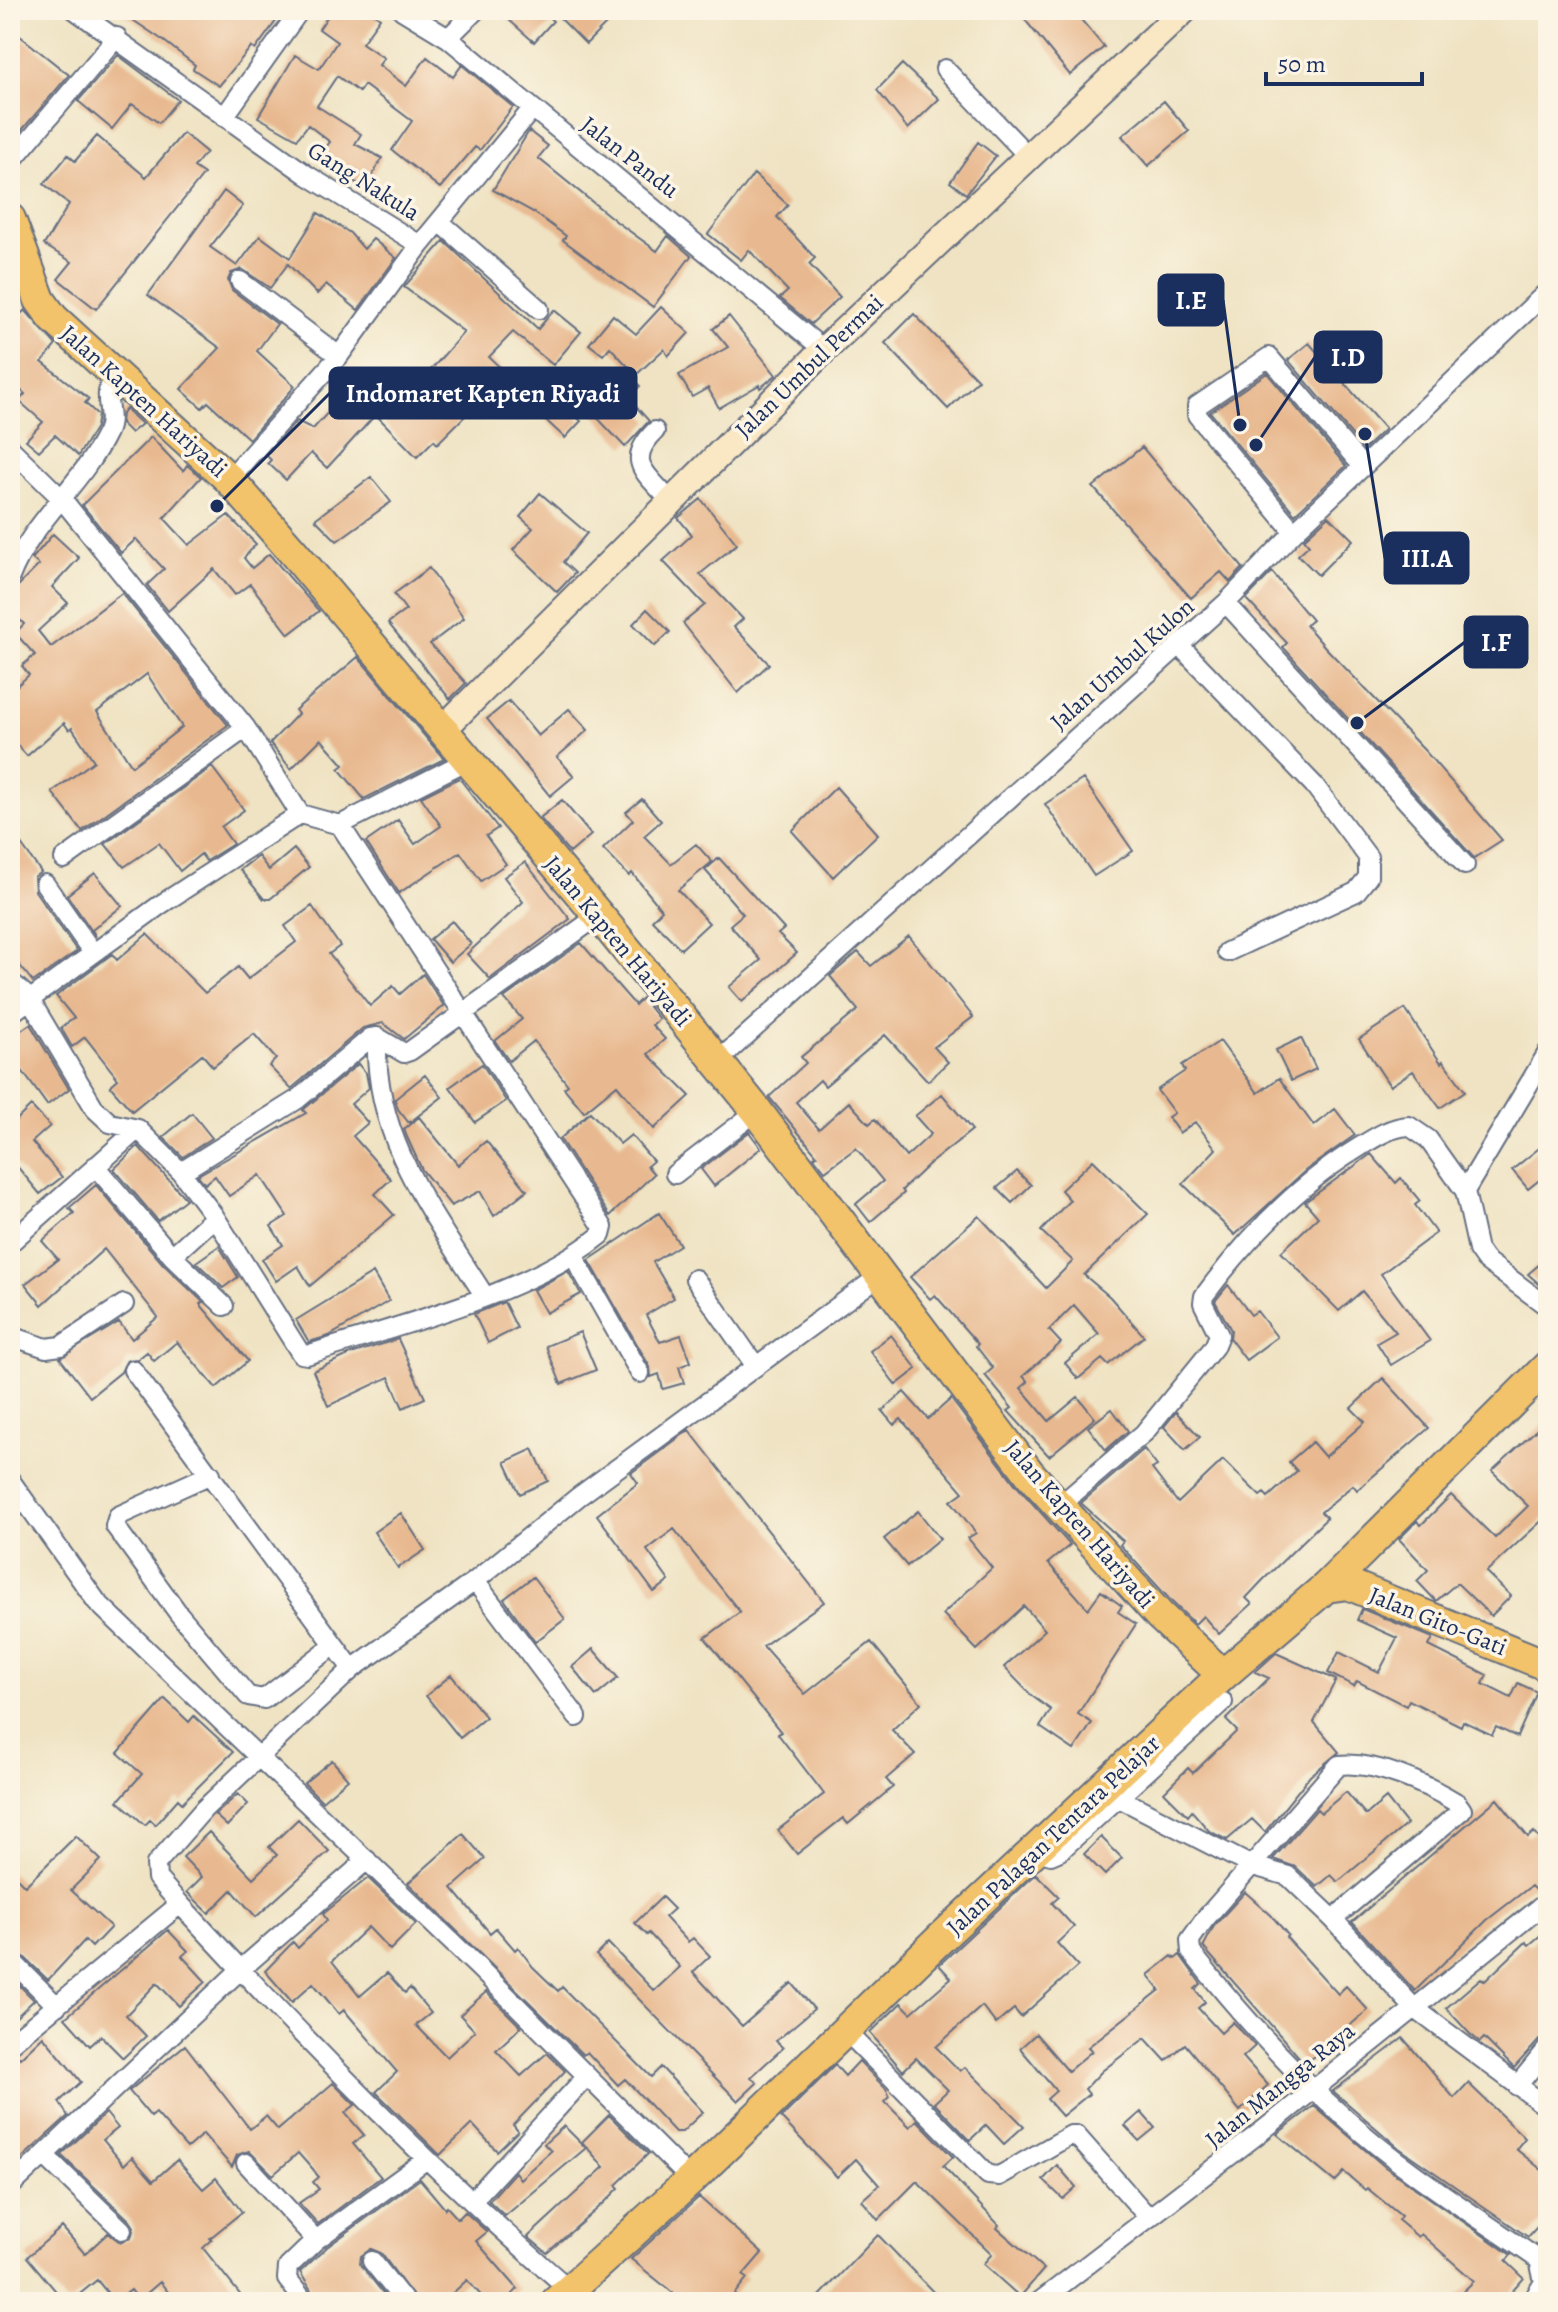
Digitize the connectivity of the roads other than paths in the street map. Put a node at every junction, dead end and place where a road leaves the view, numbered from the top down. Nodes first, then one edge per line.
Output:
1 (75, 10) edge
2 (300, 10) edge
3 (402, 10) edge
4 (476, 10) edge
5 (1184, 10) edge
6 (117, 37) junction
7 (448, 38) junction
8 (945, 69) dead end
9 (532, 109) junction
10 (224, 117) junction
11 (1028, 156) junction
12 (10, 163) edge
13 (10, 219) edge
14 (440, 222) junction
15 (420, 245) junction
16 (240, 281) dead end
17 (1548, 291) edge
18 (539, 309) dead end
19 (824, 350) junction
20 (339, 356) junction
21 (115, 374) junction
22 (655, 431) dead end
23 (10, 448) edge
24 (1363, 467) junction
25 (229, 479) junction
26 (62, 499) junction
27 (671, 502) junction
28 (1294, 532) junction
29 (10, 577) edge
30 (1226, 603) junction
31 (1179, 645) junction
32 (246, 728) junction
33 (442, 730) junction
34 (468, 760) junction
35 (300, 814) junction
36 (340, 825) junction
37 (64, 859) dead end
38 (1465, 865) dead end
39 (45, 884) dead end
40 (598, 916) junction
41 (1227, 952) dead end
42 (93, 953) junction
43 (10, 981) edge
44 (29, 998) junction
45 (10, 1014) edge
46 (464, 1015) junction
47 (377, 1037) junction
48 (1548, 1052) edge
49 (717, 1062) junction
50 (757, 1111) junction
51 (138, 1129) junction
52 (95, 1166) junction
53 (181, 1172) junction
54 (675, 1174) dead end
55 (1465, 1191) junction
56 (215, 1217) junction
57 (10, 1243) edge
58 (172, 1256) junction
59 (574, 1257) junction
60 (882, 1274) junction
61 (695, 1279) dead end
62 (484, 1295) junction
63 (124, 1304) dead end
64 (224, 1306) dead end
65 (1548, 1307) edge
66 (13, 1339) edge
67 (755, 1365) junction
68 (1548, 1366) edge
69 (133, 1370) dead end
70 (640, 1373) dead end
71 (211, 1474) junction
72 (10, 1480) edge
73 (1058, 1507) junction
74 (475, 1581) junction
75 (1326, 1587) junction
76 (334, 1645) junction
77 (1548, 1666) edge
78 (352, 1669) junction
79 (1223, 1688) junction
80 (577, 1717) dead end
81 (260, 1755) junction
82 (1119, 1798) junction
83 (1037, 1851) junction
84 (367, 1860) junction
85 (1250, 1865) junction
86 (1548, 1901) edge
87 (180, 1904) junction
88 (1333, 1919) junction
89 (10, 1959) edge
90 (240, 1970) junction
91 (57, 2006) junction
92 (1413, 2007) junction
93 (847, 2032) junction
94 (10, 2044) edge
95 (1548, 2048) edge
96 (586, 2077) junction
97 (1517, 2086) junction
98 (1316, 2088) junction
99 (1548, 2108) edge
100 (44, 2155) junction
101 (427, 2159) junction
102 (246, 2163) dead end
103 (691, 2180) junction
104 (10, 2187) edge
105 (472, 2201) junction
106 (1149, 2218) junction
107 (122, 2230) dead end
108 (316, 2240) junction
109 (372, 2261) dead end
110 (1546, 2278) edge
111 (562, 2296) edge
112 (305, 2302) edge
113 (405, 2302) edge
114 (1039, 2302) edge
115 (1532, 2302) edge

1 - 6 street, Gang Nakula
2 - 10 street
3 - 7 street, Jalan Pandu
4 - 7 street
5 - 11 main road, Jalan Umbul Permai
6 - 10 street, Gang Nakula
6 - 12 street
7 - 9 street, Jalan Pandu
8 - 11 street
9 - 14 street
9 - 19 street, Jalan Pandu
10 - 15 street, Gang Nakula
11 - 19 main road, Jalan Umbul Permai
13 - 21 main road, Jalan Kapten Hariyadi
14 - 15 street
14 - 18 street
15 - 20 street, Gang Nakula
16 - 20 street
17 - 24 street, Jalan Umbul Kulon
19 - 27 main road, Jalan Umbul Permai
20 - 25 street, Gang Nakula
21 - 25 main road, Jalan Kapten Hariyadi
21 - 26 street
22 - 27 street
23 - 26 street
24 - 28 street, Jalan Umbul Kulon
24 - 28 street
25 - 33 main road, Jalan Kapten Hariyadi
26 - 29 street
26 - 32 street
27 - 33 main road, Jalan Umbul Permai
28 - 30 street, Jalan Umbul Kulon
30 - 31 street, Jalan Umbul Kulon
30 - 38 street
31 - 41 street
31 - 49 street, Jalan Umbul Kulon
32 - 35 street
32 - 37 street
33 - 34 main road, Jalan Kapten Hariyadi
34 - 36 street
34 - 40 main road, Jalan Kapten Hariyadi
35 - 36 street
35 - 42 street
36 - 46 street
39 - 42 street
40 - 46 street
40 - 49 main road, Jalan Kapten Hariyadi
42 - 44 street
43 - 44 street
44 - 45 street
44 - 51 street
46 - 47 street
46 - 59 street
47 - 53 street
47 - 62 street
48 - 55 street
49 - 50 main road, Jalan Kapten Hariyadi
50 - 54 street
50 - 60 main road, Jalan Kapten Hariyadi
51 - 52 street
51 - 53 street
52 - 57 street
52 - 58 street
53 - 56 street
55 - 65 street
55 - 73 street
56 - 58 street
56 - 62 street
58 - 64 street
59 - 62 street
59 - 70 street
60 - 67 street
60 - 73 main road, Jalan Kapten Hariyadi
61 - 67 street
63 - 66 street
67 - 74 street
68 - 75 main road, Jalan Palagan Tentara Pelajar
69 - 71 street
71 - 76 street
71 - 76 street
72 - 81 street
73 - 79 main road, Jalan Kapten Hariyadi
74 - 78 street
74 - 80 street
75 - 77 main road, Jalan Gito-Gati
75 - 79 main road, Jalan Palagan Tentara Pelajar
76 - 78 street
78 - 81 street
79 - 82 street
79 - 83 main road, Jalan Palagan Tentara Pelajar
81 - 84 street
81 - 87 street
82 - 83 street
82 - 85 street
83 - 93 main road, Jalan Palagan Tentara Pelajar
84 - 90 street
84 - 96 street
85 - 88 street
85 - 88 street
85 - 98 street
86 - 92 street, Jalan Mangga Raya
87 - 90 street
87 - 91 street
88 - 92 street
89 - 91 street
90 - 100 street
90 - 101 street
91 - 94 street
92 - 97 street
92 - 98 street, Jalan Mangga Raya
93 - 103 main road, Jalan Palagan Tentara Pelajar
93 - 106 street
95 - 97 street
96 - 103 street
96 - 105 street
97 - 99 street
98 - 106 street, Jalan Mangga Raya
98 - 110 street
100 - 104 street
100 - 107 street
101 - 105 street
101 - 108 street
102 - 108 street
103 - 111 main road, Jalan Palagan Tentara Pelajar
105 - 111 street
106 - 114 street, Jalan Mangga Raya
108 - 112 street
109 - 113 street
110 - 115 street

